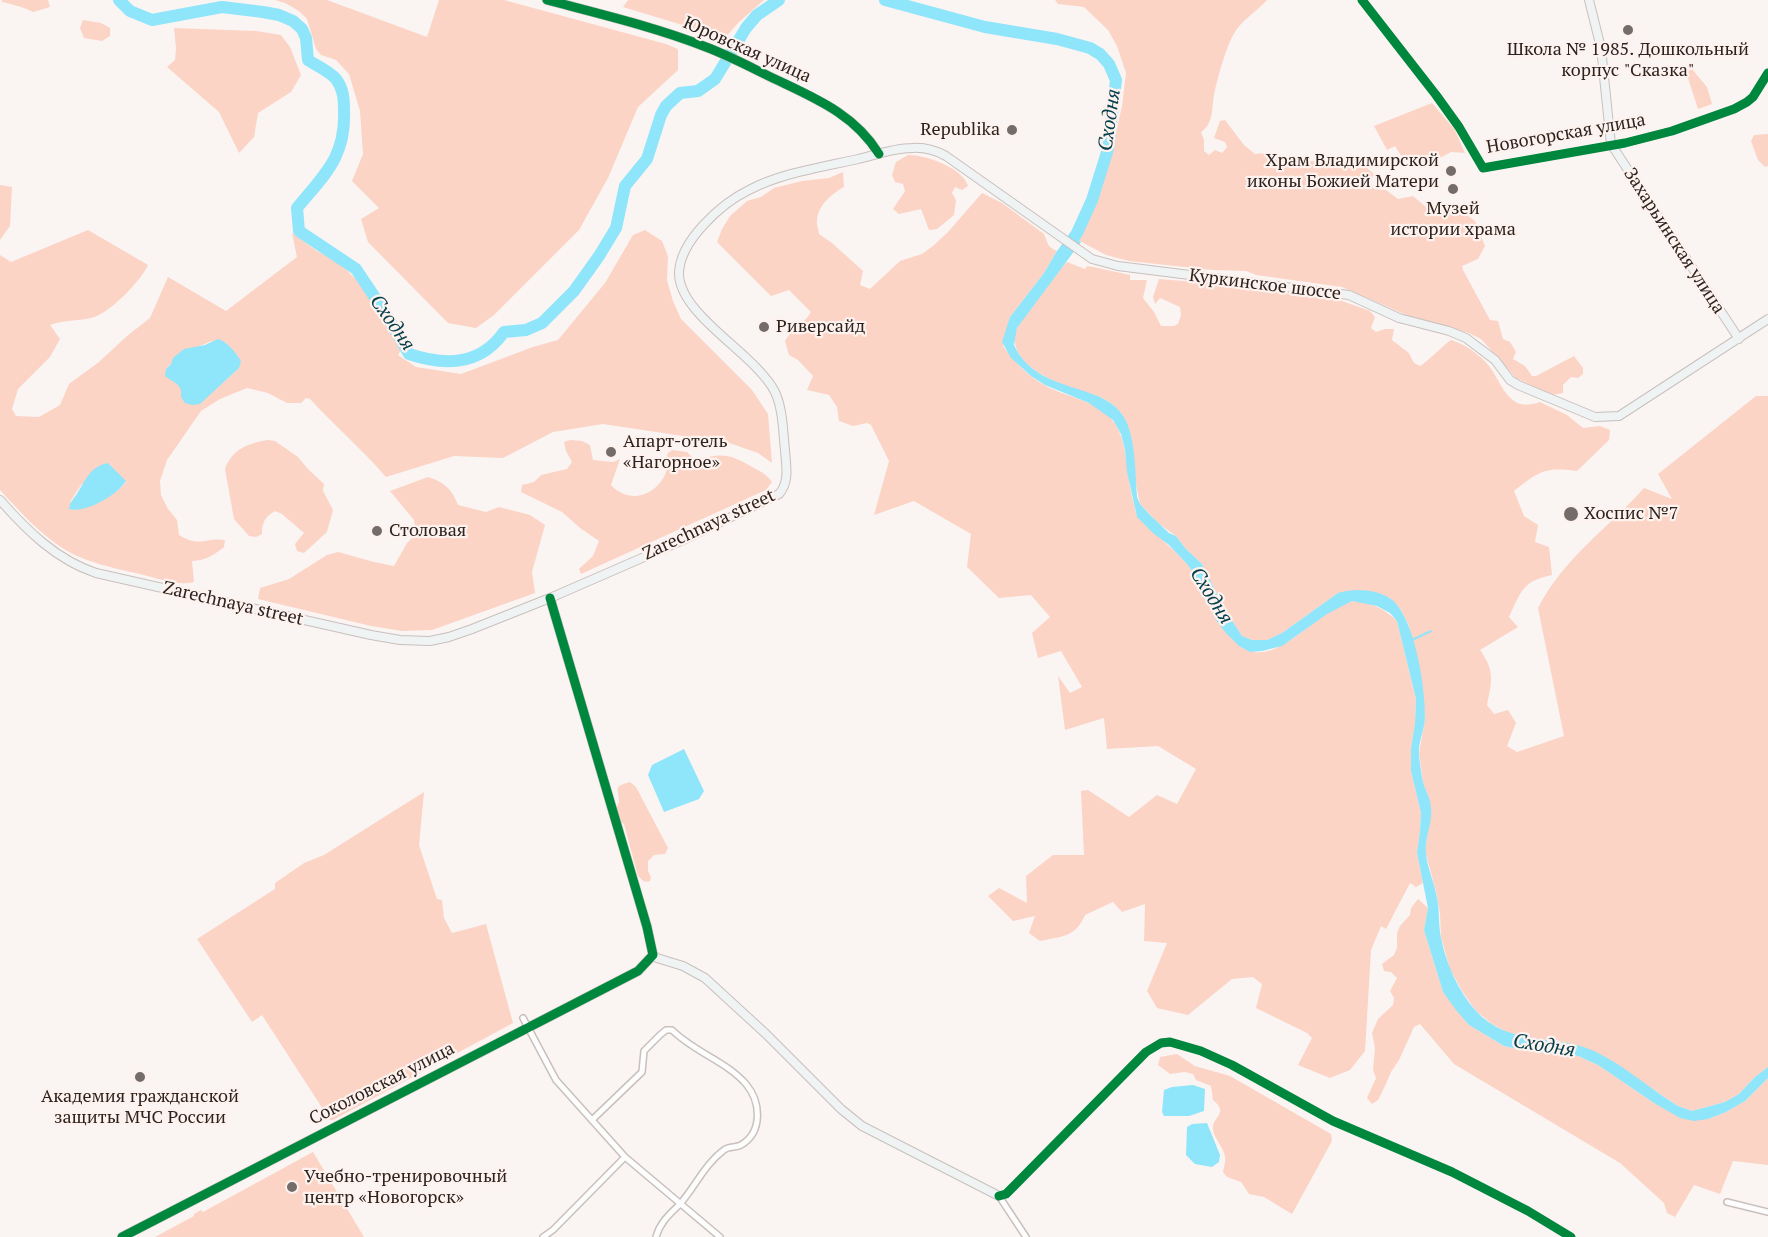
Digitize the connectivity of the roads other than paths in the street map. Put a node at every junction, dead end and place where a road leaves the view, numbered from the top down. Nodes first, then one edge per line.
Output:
1 (547, 0) edge
2 (1362, 0) edge
3 (1589, 0) edge
4 (1768, 73) edge
5 (1611, 144) junction
6 (879, 154) junction
7 (1066, 242) joint
8 (1768, 319) edge
9 (1739, 339) junction
10 (0, 500) edge
11 (550, 598) junction
12 (653, 955) junction
13 (523, 1018) dead end
14 (527, 1028) junction
15 (592, 1119) junction
16 (625, 1157) junction
17 (999, 1196) junction
18 (1727, 1202) dead end
19 (680, 1204) junction
20 (1768, 1212) edge
21 (122, 1237) edge
22 (543, 1237) edge
23 (656, 1237) edge
24 (720, 1237) edge
25 (1026, 1237) edge
26 (1571, 1237) edge

1 - 6 main road, Юровская улица
2 - 5 street, Новогорская улица
3 - 5 main road, Захарьинская улица
4 - 5 street, Новогорская улица
5 - 9 main road, Захарьинская улица
6 - 7 main road, Zarechnaya street
6 - 11 main road, Zarechnaya street
7 - 9 main road, Куркинское шоссе
8 - 9 main road, Куркинское шоссе
10 - 11 main road, Zarechnaya street
11 - 12 main road
12 - 14 main road, Соколовская улица
12 - 17 main road
13 - 14 street
14 - 15 street
14 - 21 main road, Соколовская улица
15 - 16 street
15 - 19 street
16 - 19 street
16 - 22 street
17 - 25 street
17 - 26 street
18 - 20 street
19 - 23 street
19 - 24 street

